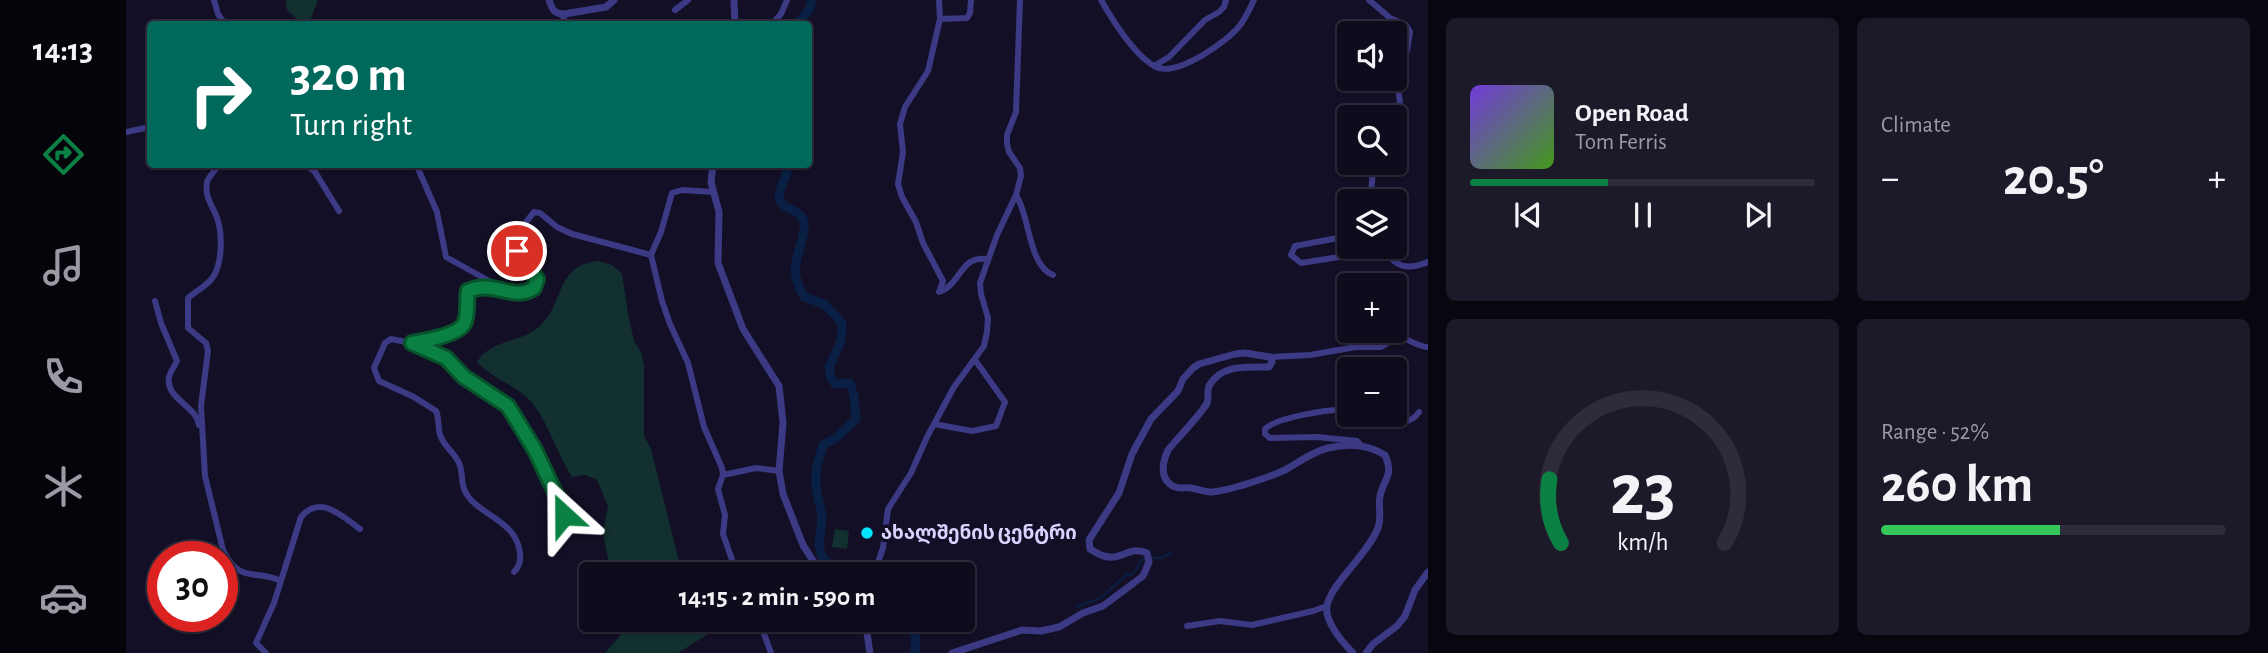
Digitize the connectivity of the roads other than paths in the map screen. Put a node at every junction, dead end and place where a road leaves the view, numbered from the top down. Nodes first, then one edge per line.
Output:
1 (214, 0) edge
2 (549, 0) edge
3 (614, 0) edge
4 (688, 0) edge
5 (734, 0) edge
6 (787, 0) edge
7 (939, 0) edge
8 (971, 0) edge
9 (1020, 0) edge
10 (1101, 0) edge
11 (1226, 0) edge
12 (1254, 0) edge
13 (1370, 0) edge
14 (675, 10) dead end
15 (562, 14) junction
16 (940, 19) junction
17 (223, 21) edge
18 (564, 21) edge
19 (735, 21) edge
20 (775, 21) edge
21 (1154, 66) junction
22 (1401, 105) edge
23 (147, 128) edge
24 (126, 132) edge
25 (216, 168) edge
26 (310, 168) edge
27 (418, 168) edge
28 (712, 168) edge
29 (713, 192) junction
30 (1016, 195) junction
31 (339, 211) dead end
32 (1337, 238) edge
33 (651, 255) junction
34 (1337, 257) edge
35 (987, 259) junction
36 (1393, 259) edge
37 (1428, 262) edge
38 (1053, 275) dead end
39 (501, 288) junction
40 (155, 301) dead end
41 (412, 343) junction
42 (1428, 347) edge
43 (1270, 357) junction
44 (975, 360) junction
45 (1337, 410) edge
46 (1419, 412) dead end
47 (1407, 422) edge
48 (934, 424) junction
49 (204, 438) junction
50 (1360, 444) junction
51 (779, 471) junction
52 (723, 475) junction
53 (564, 521) dead end
54 (360, 529) dead end
55 (733, 562) edge
56 (814, 562) edge
57 (878, 562) edge
58 (514, 572) dead end
59 (1428, 572) edge
60 (281, 582) junction
61 (1327, 606) junction
62 (1187, 626) dead end
63 (764, 632) edge
64 (867, 632) edge
65 (1373, 644) junction
66 (266, 653) edge
67 (771, 653) edge
68 (870, 653) edge
69 (952, 653) edge
70 (1353, 653) edge
71 (1366, 653) edge
72 (1372, 653) edge

1 - 17 street
2 - 15 street
3 - 15 street
4 - 14 street
5 - 19 street
6 - 20 street
7 - 16 street
8 - 16 street
9 - 30 street
10 - 21 street
11 - 21 street
12 - 21 street
13 - 22 street
15 - 18 street
16 - 35 street
23 - 24 street
25 - 49 street
26 - 31 street
27 - 39 street
28 - 29 street
29 - 33 street
29 - 51 street
30 - 35 street
30 - 38 street
32 - 34 street
33 - 39 street
33 - 52 street
35 - 44 street
36 - 37 street
39 - 41 street
40 - 49 street
41 - 53 street
41 - 58 street
42 - 43 street
43 - 50 street
43 - 69 street
44 - 48 street
44 - 48 street
45 - 50 street
46 - 47 street
48 - 57 street
49 - 60 street
50 - 61 street
51 - 52 street
51 - 56 street
52 - 55 street
54 - 60 street
59 - 65 street
60 - 66 street
61 - 62 street
61 - 70 street
63 - 67 street
64 - 68 street
65 - 71 street
65 - 72 street

